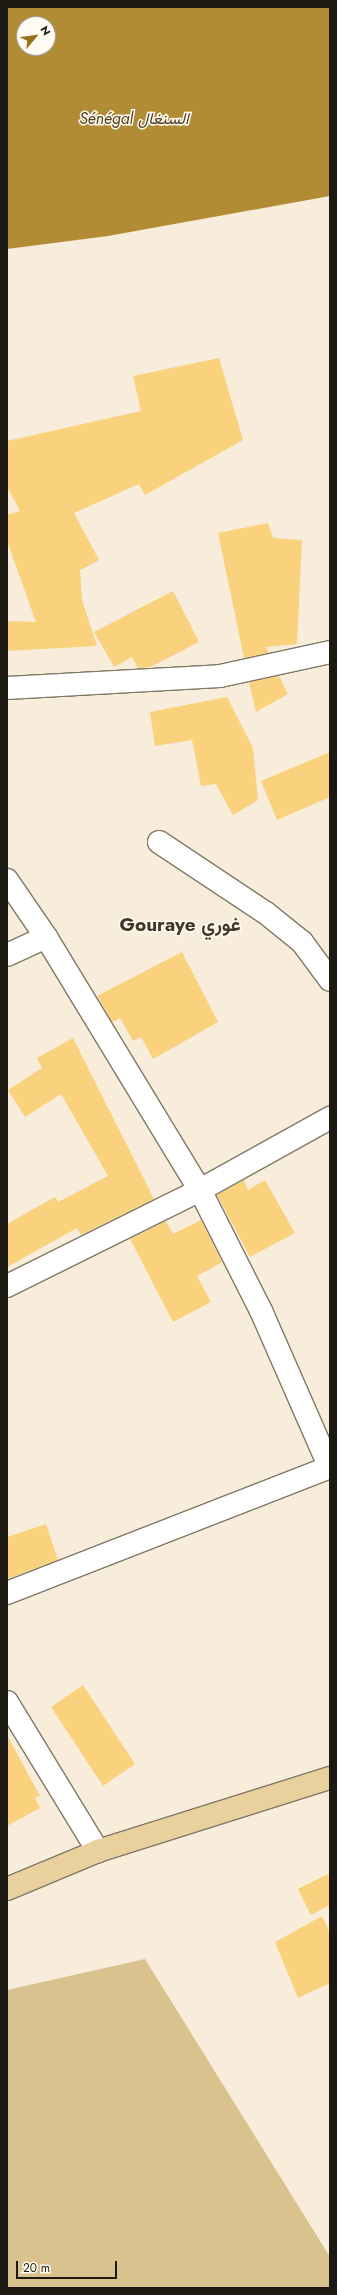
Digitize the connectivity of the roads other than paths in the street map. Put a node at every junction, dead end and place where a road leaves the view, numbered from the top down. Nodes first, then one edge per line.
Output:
1 (330, 652) edge
2 (7, 688) edge
3 (159, 842) dead end
4 (7, 880) edge
5 (46, 937) junction
6 (7, 954) edge
7 (330, 980) edge
8 (330, 1118) edge
9 (200, 1190) junction
10 (7, 1286) edge
11 (330, 1467) edge
12 (7, 1594) edge
13 (7, 1702) edge
14 (330, 1778) edge
15 (98, 1851) junction
16 (7, 1889) edge

1 - 2 street
3 - 7 street
4 - 5 street
5 - 6 street
5 - 9 street
8 - 9 street
9 - 10 street
9 - 11 street
11 - 12 street
13 - 15 street
14 - 15 main road
15 - 16 main road

